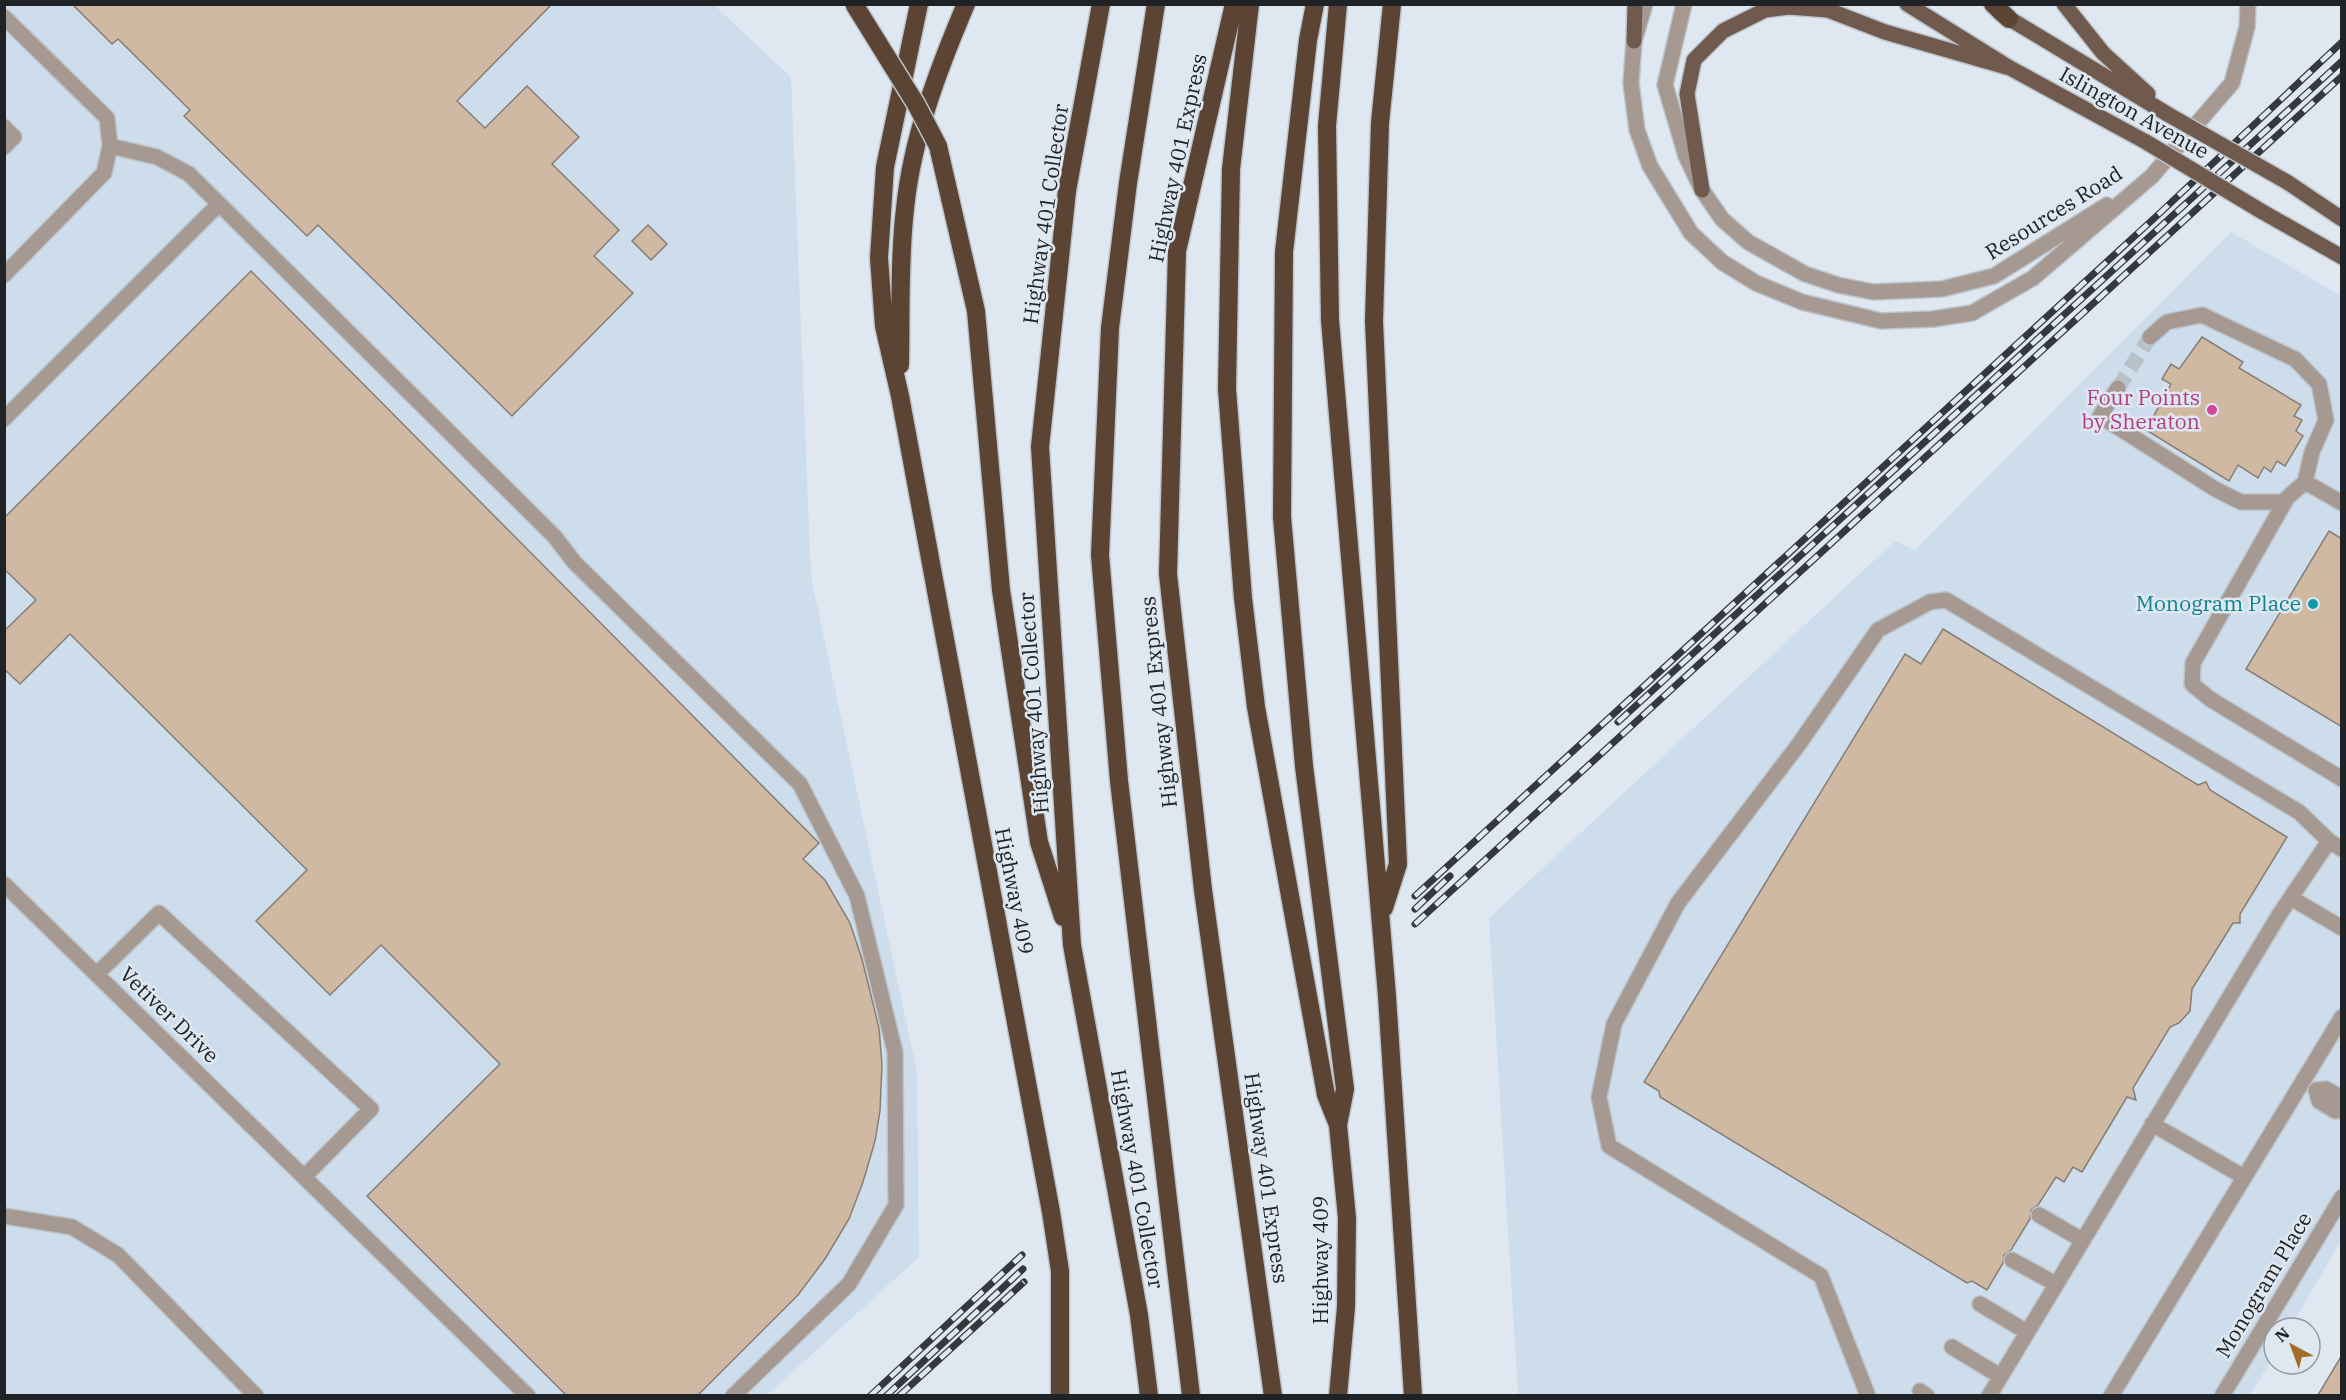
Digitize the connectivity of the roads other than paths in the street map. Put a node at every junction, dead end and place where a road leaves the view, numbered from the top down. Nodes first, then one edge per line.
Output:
1 (854, 4) edge
2 (919, 4) edge
3 (966, 4) edge
4 (1101, 4) edge
5 (1156, 4) edge
6 (1234, 4) edge
7 (1250, 4) edge
8 (1316, 4) edge
9 (1338, 4) edge
10 (1392, 4) edge
11 (1635, 4) edge
12 (1645, 4) edge
13 (1684, 4) edge
14 (1907, 4) edge
15 (1986, 4) edge
16 (1993, 4) edge
17 (2064, 4) edge
18 (2248, 4) edge
19 (4, 17) edge
20 (2009, 19) junction
21 (1634, 41) junction
22 (2010, 68) junction
23 (2169, 115) junction
24 (4, 127) edge
25 (110, 146) junction
26 (4, 147) edge
27 (2152, 176) junction
28 (1702, 190) junction
29 (219, 204) junction
30 (2342, 219) edge
31 (2342, 257) edge
32 (4, 276) edge
33 (2150, 337) tunnel mouth
34 (2118, 388) tunnel mouth
35 (900, 396) junction
36 (4, 419) edge
37 (2305, 482) junction
38 (2285, 502) junction
39 (2342, 503) edge
40 (2342, 779) edge
41 (2335, 845) edge
42 (4, 884) edge
43 (2291, 898) junction
44 (1381, 918) junction
45 (2342, 928) edge
46 (1072, 945) junction
47 (97, 974) junction
48 (2342, 1017) edge
49 (2302, 1082) junction
50 (2316, 1090) junction
51 (2342, 1098) edge
52 (2342, 1110) edge
53 (2152, 1124) junction
54 (1338, 1125) junction
55 (304, 1177) junction
56 (2244, 1177) junction
57 (2342, 1197) edge
58 (2039, 1215) dead end
59 (4, 1216) edge
60 (2082, 1240) junction
61 (2012, 1260) dead end
62 (2056, 1284) junction
63 (1980, 1304) dead end
64 (2027, 1332) junction
65 (1952, 1347) dead end
66 (2000, 1376) junction
67 (256, 1395) edge
68 (528, 1395) edge
69 (733, 1395) edge
70 (1060, 1395) edge
71 (1149, 1395) edge
72 (1191, 1395) edge
73 (1274, 1395) edge
74 (1338, 1395) edge
75 (1413, 1395) edge
76 (1868, 1395) edge
77 (1989, 1395) edge
78 (2111, 1395) edge
79 (2222, 1395) edge

1 - 46 highway, bridge
2 - 35 highway
3 - 35 highway
4 - 46 highway, Highway 401 Collector
5 - 72 highway, Highway 401 Express
6 - 73 highway, Highway 401 Express
7 - 54 highway
8 - 54 highway
9 - 44 highway
10 - 44 highway
11 - 21 main road
12 - 21 street, Resources Road
13 - 28 street, Resources Road
14 - 22 main road, Islington Avenue
15 - 20 main road, Islington Avenue
16 - 20 highway
17 - 23 main road
18 - 27 street, Resources Road
19 - 25 street
20 - 23 main road, Islington Avenue
21 - 27 street, Resources Road
22 - 28 main road
22 - 31 main road, Islington Avenue, bridge
23 - 30 main road, Islington Avenue, bridge
24 - 26 street
25 - 29 street
25 - 32 street
27 - 28 street, Resources Road
29 - 36 street
29 - 69 street
33 - 37 street
34 - 38 street
35 - 70 highway, Highway 409
37 - 38 street
37 - 39 street
38 - 40 street
41 - 43 street
41 - 76 street
42 - 47 street, Vetiver Drive
43 - 45 street
43 - 53 street
44 - 75 highway
46 - 71 highway, Highway 401 Collector
47 - 55 street, Vetiver Drive
47 - 55 street
48 - 49 street
49 - 50 street
49 - 56 street
50 - 51 street
50 - 52 street
53 - 56 street
53 - 60 street
54 - 74 highway, Highway 409
55 - 68 street, Vetiver Drive
56 - 78 street
57 - 79 street, Monogram Place
58 - 60 street
59 - 67 street
60 - 62 street
61 - 62 street
62 - 64 street
63 - 64 street
64 - 66 street
65 - 66 street
66 - 77 street

